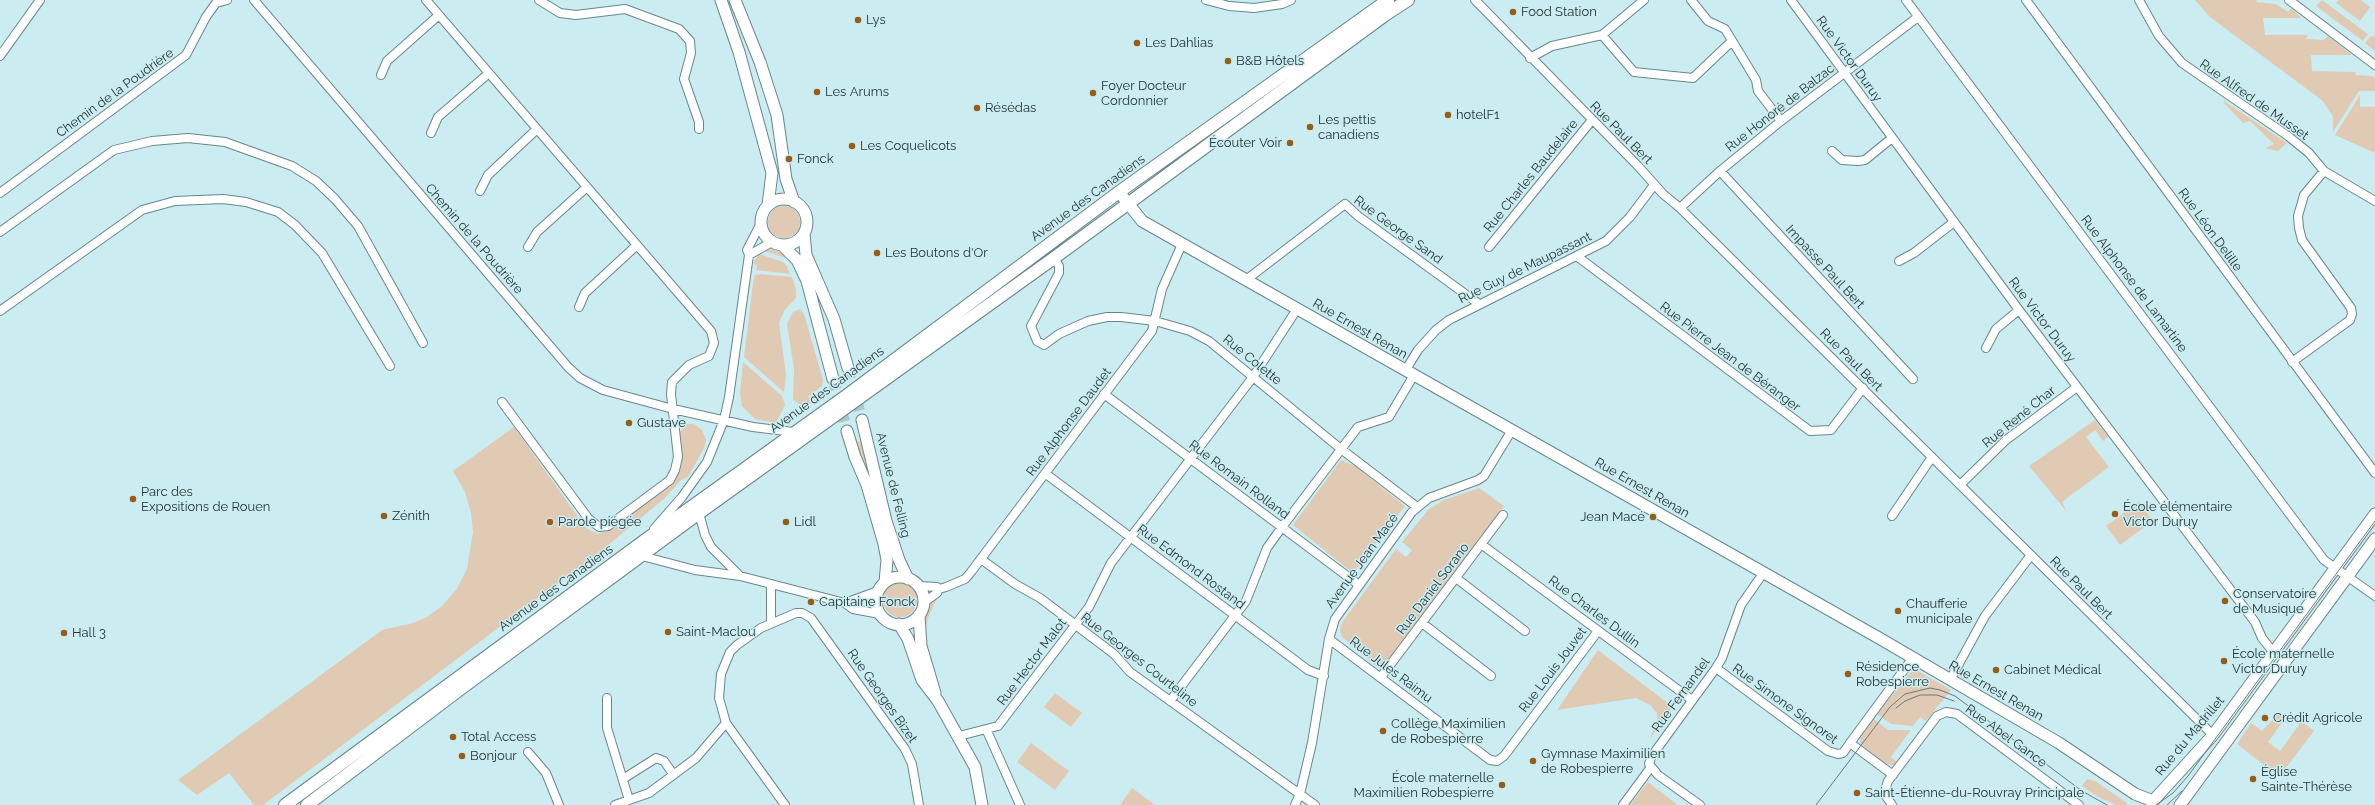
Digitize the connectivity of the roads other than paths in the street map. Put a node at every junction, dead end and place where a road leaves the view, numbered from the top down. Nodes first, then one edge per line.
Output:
1 (40, 0) edge
2 (227, 0) edge
3 (254, 0) edge
4 (426, 0) edge
5 (540, 0) edge
6 (721, 0) edge
7 (735, 0) edge
8 (1206, 0) edge
9 (1291, 0) edge
10 (1388, 0) edge
11 (1408, 0) edge
12 (1475, 0) edge
13 (1644, 0) edge
14 (1691, 0) edge
15 (1791, 0) edge
16 (1906, 0) edge
17 (2026, 0) edge
18 (2139, 0) edge
19 (2289, 0) edge
20 (440, 15) junction
21 (1918, 17) junction
22 (1602, 35) junction
23 (1732, 41) junction
24 (0, 56) edge
25 (1530, 58) junction
26 (2375, 65) edge
27 (489, 73) junction
28 (1843, 73) junction
29 (381, 75) dead end
30 (1592, 120) junction
31 (1781, 121) junction
32 (537, 129) junction
33 (699, 129) dead end
34 (431, 133) dead end
35 (1892, 138) junction
36 (1832, 151) dead end
37 (1720, 171) junction
38 (2324, 171) junction
39 (1654, 185) junction
40 (587, 187) junction
41 (480, 191) dead end
42 (1119, 192) junction
43 (0, 193) edge
44 (2375, 201) edge
45 (794, 202) junction
46 (1128, 204) junction
47 (768, 205) junction
48 (1680, 208) junction
49 (1954, 222) junction
50 (761, 223) junction
51 (0, 232) edge
52 (804, 233) junction
53 (777, 244) junction
54 (1182, 244) junction
55 (637, 245) junction
56 (528, 247) dead end
57 (1490, 247) dead end
58 (749, 255) junction
59 (1578, 257) junction
60 (1054, 258) junction
61 (1898, 261) dead end
62 (1246, 280) junction
63 (1479, 304) junction
64 (578, 307) dead end
65 (1297, 309) junction
66 (2019, 310) junction
67 (0, 311) edge
68 (1156, 321) junction
69 (423, 343) dead end
70 (1986, 348) dead end
71 (2292, 362) junction
72 (390, 366) dead end
73 (848, 368) tunnel mouth
74 (1409, 373) junction
75 (1253, 377) junction
76 (1913, 379) dead end
77 (833, 380) tunnel mouth
78 (2077, 387) junction
79 (1863, 388) junction
80 (1104, 394) junction
81 (502, 402) dead end
82 (673, 409) junction
83 (724, 420) junction
84 (862, 420) tunnel mouth
85 (1512, 430) junction
86 (847, 431) tunnel mouth
87 (793, 432) junction
88 (1341, 448) junction
89 (1932, 457) junction
90 (1192, 459) junction
91 (2375, 473) edge
92 (1046, 474) junction
93 (1960, 485) junction
94 (1417, 507) junction
95 (699, 513) junction
96 (2375, 514) edge
97 (1503, 515) dead end
98 (1892, 516) dead end
99 (1282, 527) junction
100 (1132, 538) junction
101 (2375, 539) edge
102 (644, 541) junction
103 (1481, 544) junction
104 (2031, 555) junction
105 (642, 556) junction
106 (981, 559) junction
107 (2334, 568) junction
108 (1764, 572) junction
109 (740, 576) junction
110 (2348, 577) junction
111 (908, 578) junction
112 (1456, 578) junction
113 (885, 582) junction
114 (770, 585) junction
115 (919, 586) junction
116 (1359, 586) junction
117 (939, 589) junction
118 (878, 592) junction
119 (2375, 596) edge
120 (845, 603) junction
121 (923, 604) junction
122 (880, 614) junction
123 (919, 615) junction
124 (1235, 615) junction
125 (1422, 623) junction
126 (771, 624) junction
127 (899, 624) junction
128 (1075, 625) junction
129 (1525, 631) dead end
130 (1598, 631) junction
131 (1329, 639) junction
132 (2274, 653) junction
133 (1912, 659) junction
134 (1716, 668) junction
135 (1324, 676) junction
136 (1491, 676) dead end
137 (1381, 677) junction
138 (1950, 680) junction
139 (607, 698) dead end
140 (1692, 700) junction
141 (938, 701) junction
142 (1170, 701) junction
143 (726, 723) junction
144 (986, 731) junction
145 (963, 735) junction
146 (2213, 736) junction
147 (1850, 743) junction
148 (528, 752) dead end
149 (1497, 760) joint
150 (1651, 767) junction
151 (673, 774) junction
152 (1893, 775) junction
153 (623, 779) junction
154 (1300, 794) junction
155 (630, 800) junction
156 (2153, 803) edge
157 (285, 805) edge
158 (307, 805) edge
159 (559, 805) edge
160 (615, 805) edge
161 (785, 805) edge
162 (919, 805) edge
163 (982, 805) edge
164 (1020, 805) edge
165 (1295, 805) edge
166 (1315, 805) edge
167 (1623, 805) edge
168 (1700, 805) edge
169 (1892, 805) edge
170 (2079, 805) edge
171 (2180, 805) edge

1 - 24 street
2 - 43 street, Chemin de la Poudrière
3 - 82 street, Chemin de la Poudrière
4 - 20 street
5 - 33 street
6 - 47 street
7 - 45 street
8 - 9 street
10 - 42 main road, Avenue des Canadiens
11 - 46 main road, Avenue des Canadiens
12 - 25 street, Rue Paul Bert
13 - 22 street
14 - 23 street
15 - 28 street, Rue Victor Duruy
16 - 21 street, Rue Alphonse de Lamartine
17 - 71 street, Rue Léon Delille
18 - 38 street, Rue Alfred de Musset
19 - 26 street
20 - 27 street
20 - 29 street
21 - 28 street, Rue Honoré de Balzac
21 - 107 street, Rue Alphonse de Lamartine
22 - 23 street
22 - 25 street
23 - 31 street
25 - 30 street, Rue Paul Bert
27 - 32 street
27 - 34 street
28 - 31 street, Rue Honoré de Balzac
28 - 35 street, Rue Victor Duruy
30 - 39 street, Rue Paul Bert
30 - 57 street, Rue Charles Baudelaire
31 - 37 street, Rue Honoré de Balzac
32 - 40 street
32 - 41 street
35 - 36 street
35 - 49 street, Rue Victor Duruy
37 - 48 street, Rue Honoré de Balzac
37 - 76 street, Impasse Paul Bert
38 - 44 street, Rue Alfred de Musset
38 - 71 street
39 - 48 street, Rue Paul Bert
39 - 59 street, Rue Guy de Maupassant
40 - 55 street
40 - 56 street
42 - 46 street, Rue Ernest Renan
42 - 87 main road, Avenue des Canadiens
45 - 47 street
45 - 52 street
46 - 54 street, Rue Ernest Renan
46 - 60 main road, Avenue des Canadiens
47 - 50 street
48 - 79 street, Rue Paul Bert
49 - 61 street
49 - 66 street, Rue Victor Duruy
50 - 53 street
50 - 58 street
51 - 69 street
52 - 53 street
52 - 73 street
53 - 58 street
53 - 77 street
54 - 62 street, Rue Ernest Renan
54 - 68 street, Rue Alphonse Daudet
55 - 64 street
55 - 82 street
58 - 83 street
59 - 63 street, Rue Guy de Maupassant
59 - 79 street, Rue Pierre Jean de Béranger
60 - 68 street, Rue Colette
60 - 95 main road, Avenue des Canadiens
62 - 63 street, Rue George Sand
62 - 65 street, Rue Ernest Renan
63 - 74 street, Rue Guy de Maupassant
65 - 74 street, Rue Ernest Renan
65 - 75 street, Rue Hector Malot
66 - 70 street
66 - 78 street, Rue Victor Duruy
67 - 72 street
68 - 75 street, Rue Colette
68 - 80 street, Rue Alphonse Daudet
71 - 91 street, Rue Léon Delille
74 - 85 street, Rue Ernest Renan
74 - 88 street, Rue Guy de Maupassant
75 - 88 street, Rue Colette
75 - 90 street, Rue Hector Malot
78 - 93 street, Rue René Char
78 - 132 street, Rue Victor Duruy
79 - 89 street, Rue Paul Bert
80 - 90 street, Rue Romain Rolland
80 - 92 street, Rue Alphonse Daudet
81 - 82 street
82 - 83 street, Chemin de la Poudrière
83 - 87 street, Chemin de la Poudrière
83 - 102 street
84 - 111 street, Avenue de Felling
85 - 94 street, Avenue Jean Macé
85 - 108 street, Rue Ernest Renan
86 - 113 street, Avenue de Felling
87 - 102 main road, Avenue des Canadiens
88 - 94 street, Rue Colette
88 - 99 street, Rue Guy de Maupassant
89 - 93 street, Rue Paul Bert
89 - 98 street
90 - 99 street, Rue Romain Rolland
90 - 100 street, Rue Hector Malot
92 - 100 street, Rue Edmond Rostand
92 - 106 street, Rue Alphonse Daudet
93 - 104 street, Rue Paul Bert
94 - 116 street, Avenue Jean Macé
95 - 105 main road, Avenue des Canadiens
95 - 109 street
96 - 107 street, Rue du Madrillet
97 - 103 street, Rue Daniel Sorano
99 - 116 street, Rue Romain Rolland
99 - 124 street, Rue Guy de Maupassant
100 - 124 street, Rue Edmond Rostand
100 - 128 street, Rue Hector Malot
101 - 110 street
102 - 157 main road, Avenue des Canadiens
103 - 112 street, Rue Daniel Sorano
103 - 130 street, Rue Charles Dullin
104 - 138 street
104 - 146 street, Rue Paul Bert
105 - 109 street
105 - 158 main road, Avenue des Canadiens
106 - 117 street, Rue Alphonse Daudet
106 - 128 street, Rue Georges Courteline
107 - 110 street, Rue Alphonse de Lamartine
107 - 132 street, Rue du Madrillet
108 - 133 street, Rue Ernest Renan
108 - 134 street, Rue Fernandel
109 - 114 street
110 - 119 street, Rue Alphonse de Lamartine
110 - 171 street
111 - 113 street
111 - 115 street
112 - 125 street, Rue Daniel Sorano
112 - 129 street
113 - 118 street
114 - 120 street
114 - 126 street
115 - 117 street, Rue Alphonse Daudet
115 - 121 street
116 - 131 street, Avenue Jean Macé
117 - 121 street, Rue Alphonse Daudet
118 - 120 street
118 - 122 street
120 - 122 street
121 - 123 street
122 - 127 street
123 - 127 street
123 - 141 street
124 - 135 street, Rue Edmond Rostand
124 - 142 street, Rue Guy de Maupassant
125 - 136 street
125 - 137 street, Rue Daniel Sorano
126 - 143 street
126 - 162 street, Rue Georges Bizet
127 - 141 street
128 - 142 street, Rue Georges Courteline
128 - 144 street, Rue Hector Malot
130 - 140 street, Rue Charles Dullin
130 - 149 street, Rue Louis Jouvet
131 - 135 street, Avenue Jean Macé
131 - 137 street, Rue Jules Raimu
132 - 146 street, Rue du Madrillet
133 - 138 street, Rue Ernest Renan
133 - 147 street, Rue Simone Signoret
134 - 140 street, Rue Fernandel
134 - 147 street, Rue Simone Signoret
135 - 154 street, Avenue Jean Macé
137 - 149 street, Rue Jules Raimu
138 - 156 street, Rue Ernest Renan
139 - 153 street
140 - 150 street, Rue Fernandel
141 - 145 street
142 - 154 street, Rue Georges Courteline
143 - 151 street
143 - 161 street
144 - 145 street, Rue Hector Malot
144 - 164 street
145 - 163 street
146 - 156 street, Rue du Madrillet
147 - 152 street
148 - 159 street
150 - 167 street, Rue Fernandel
150 - 168 street
151 - 153 street
151 - 155 street
152 - 169 street, Rue Abel Gance
152 - 170 street, Rue Abel Gance
153 - 155 street
154 - 165 street, Avenue Jean Macé
154 - 166 street, Rue Georges Courteline
155 - 160 street

